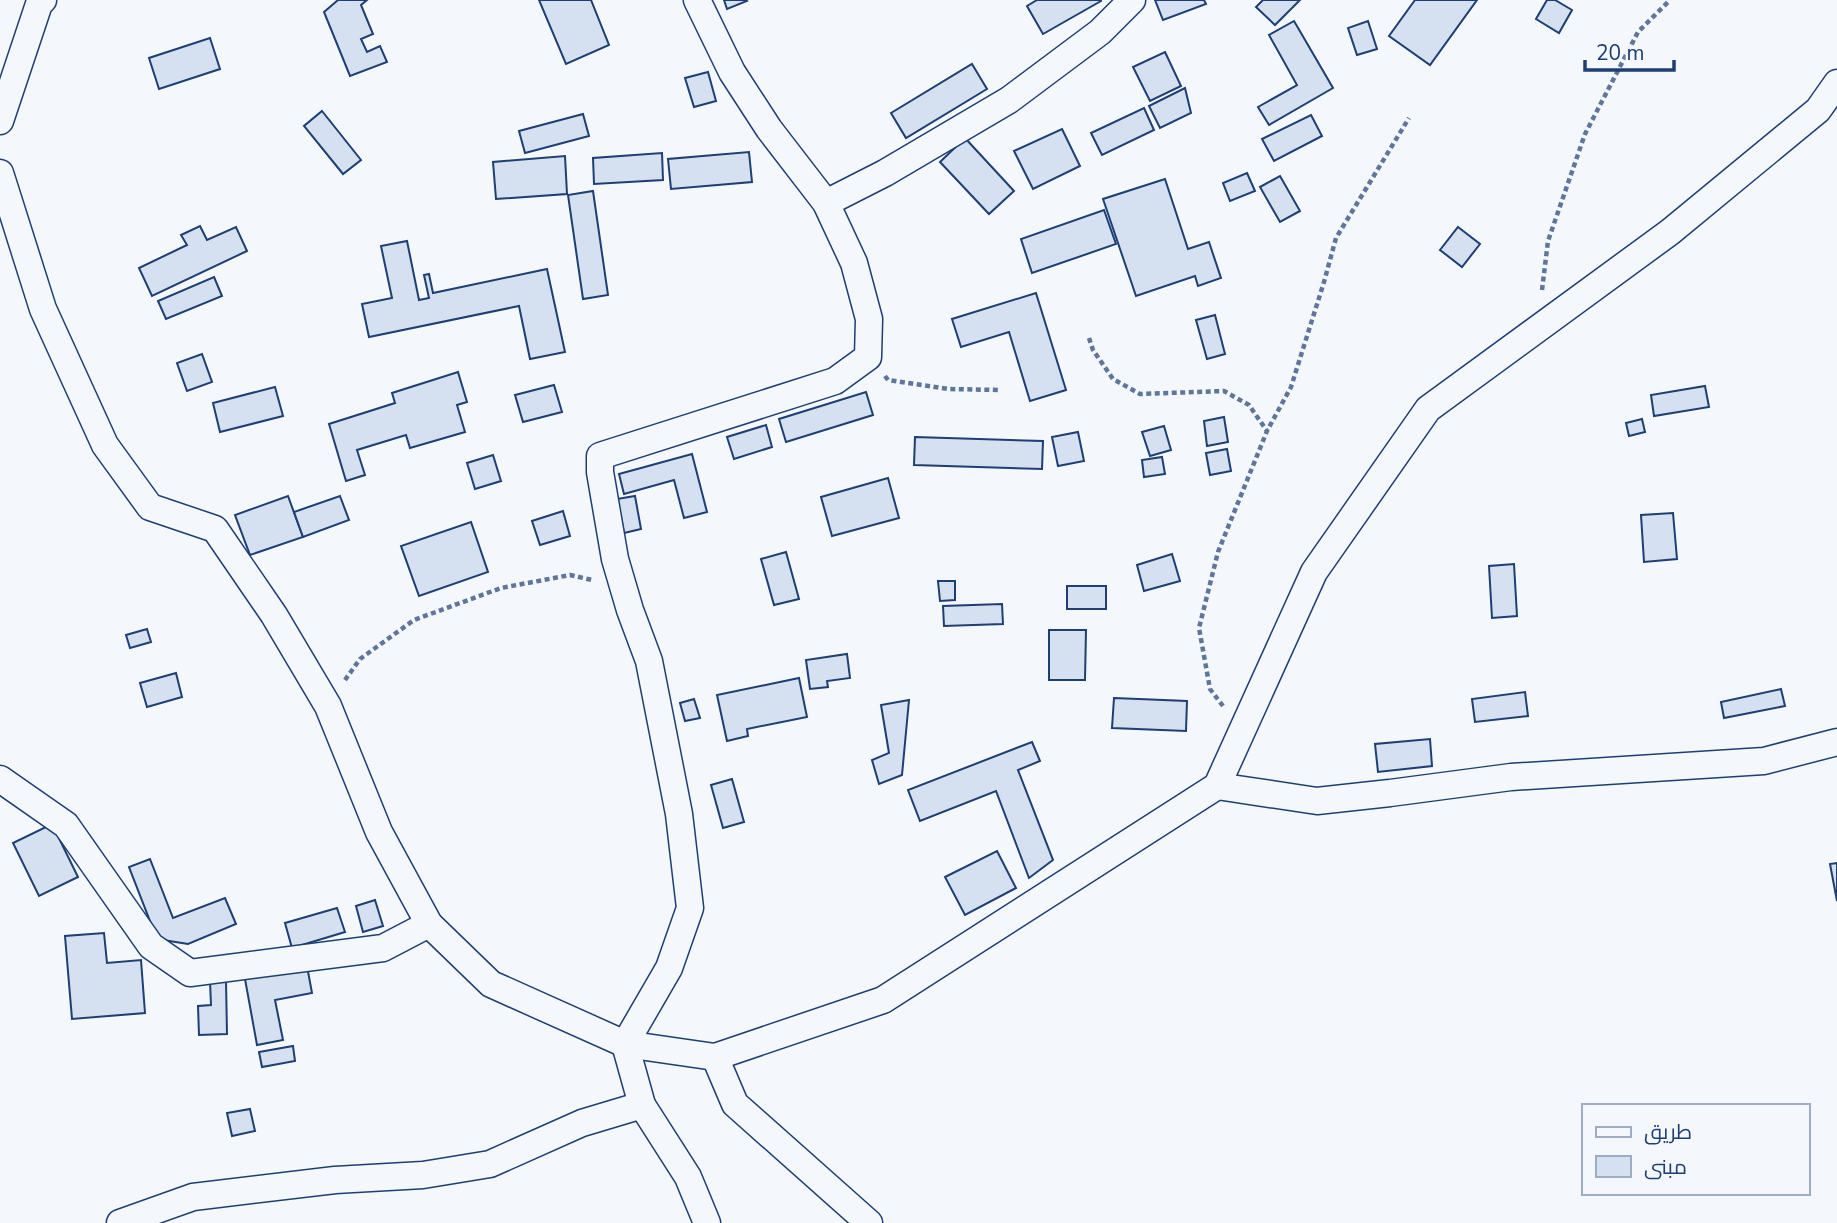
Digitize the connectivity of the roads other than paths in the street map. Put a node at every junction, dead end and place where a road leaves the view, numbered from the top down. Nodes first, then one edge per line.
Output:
1 (43, 0) edge
2 (697, 0) edge
3 (1132, 0) edge
4 (1837, 83) edge
5 (0, 121) edge
6 (0, 173) edge
7 (826, 202) junction
8 (1837, 742) edge
9 (0, 779) edge
10 (1217, 786) junction
11 (429, 924) junction
12 (625, 1044) junction
13 (715, 1057) junction
14 (642, 1105) junction
15 (120, 1223) edge
16 (706, 1223) edge
17 (869, 1223) edge

1 - 5 street
2 - 7 street
3 - 7 street
4 - 10 street
6 - 11 street
7 - 12 street
8 - 10 street
9 - 11 street
10 - 13 street
11 - 12 street
12 - 13 street
12 - 14 street
13 - 17 street
14 - 15 street
14 - 16 street

